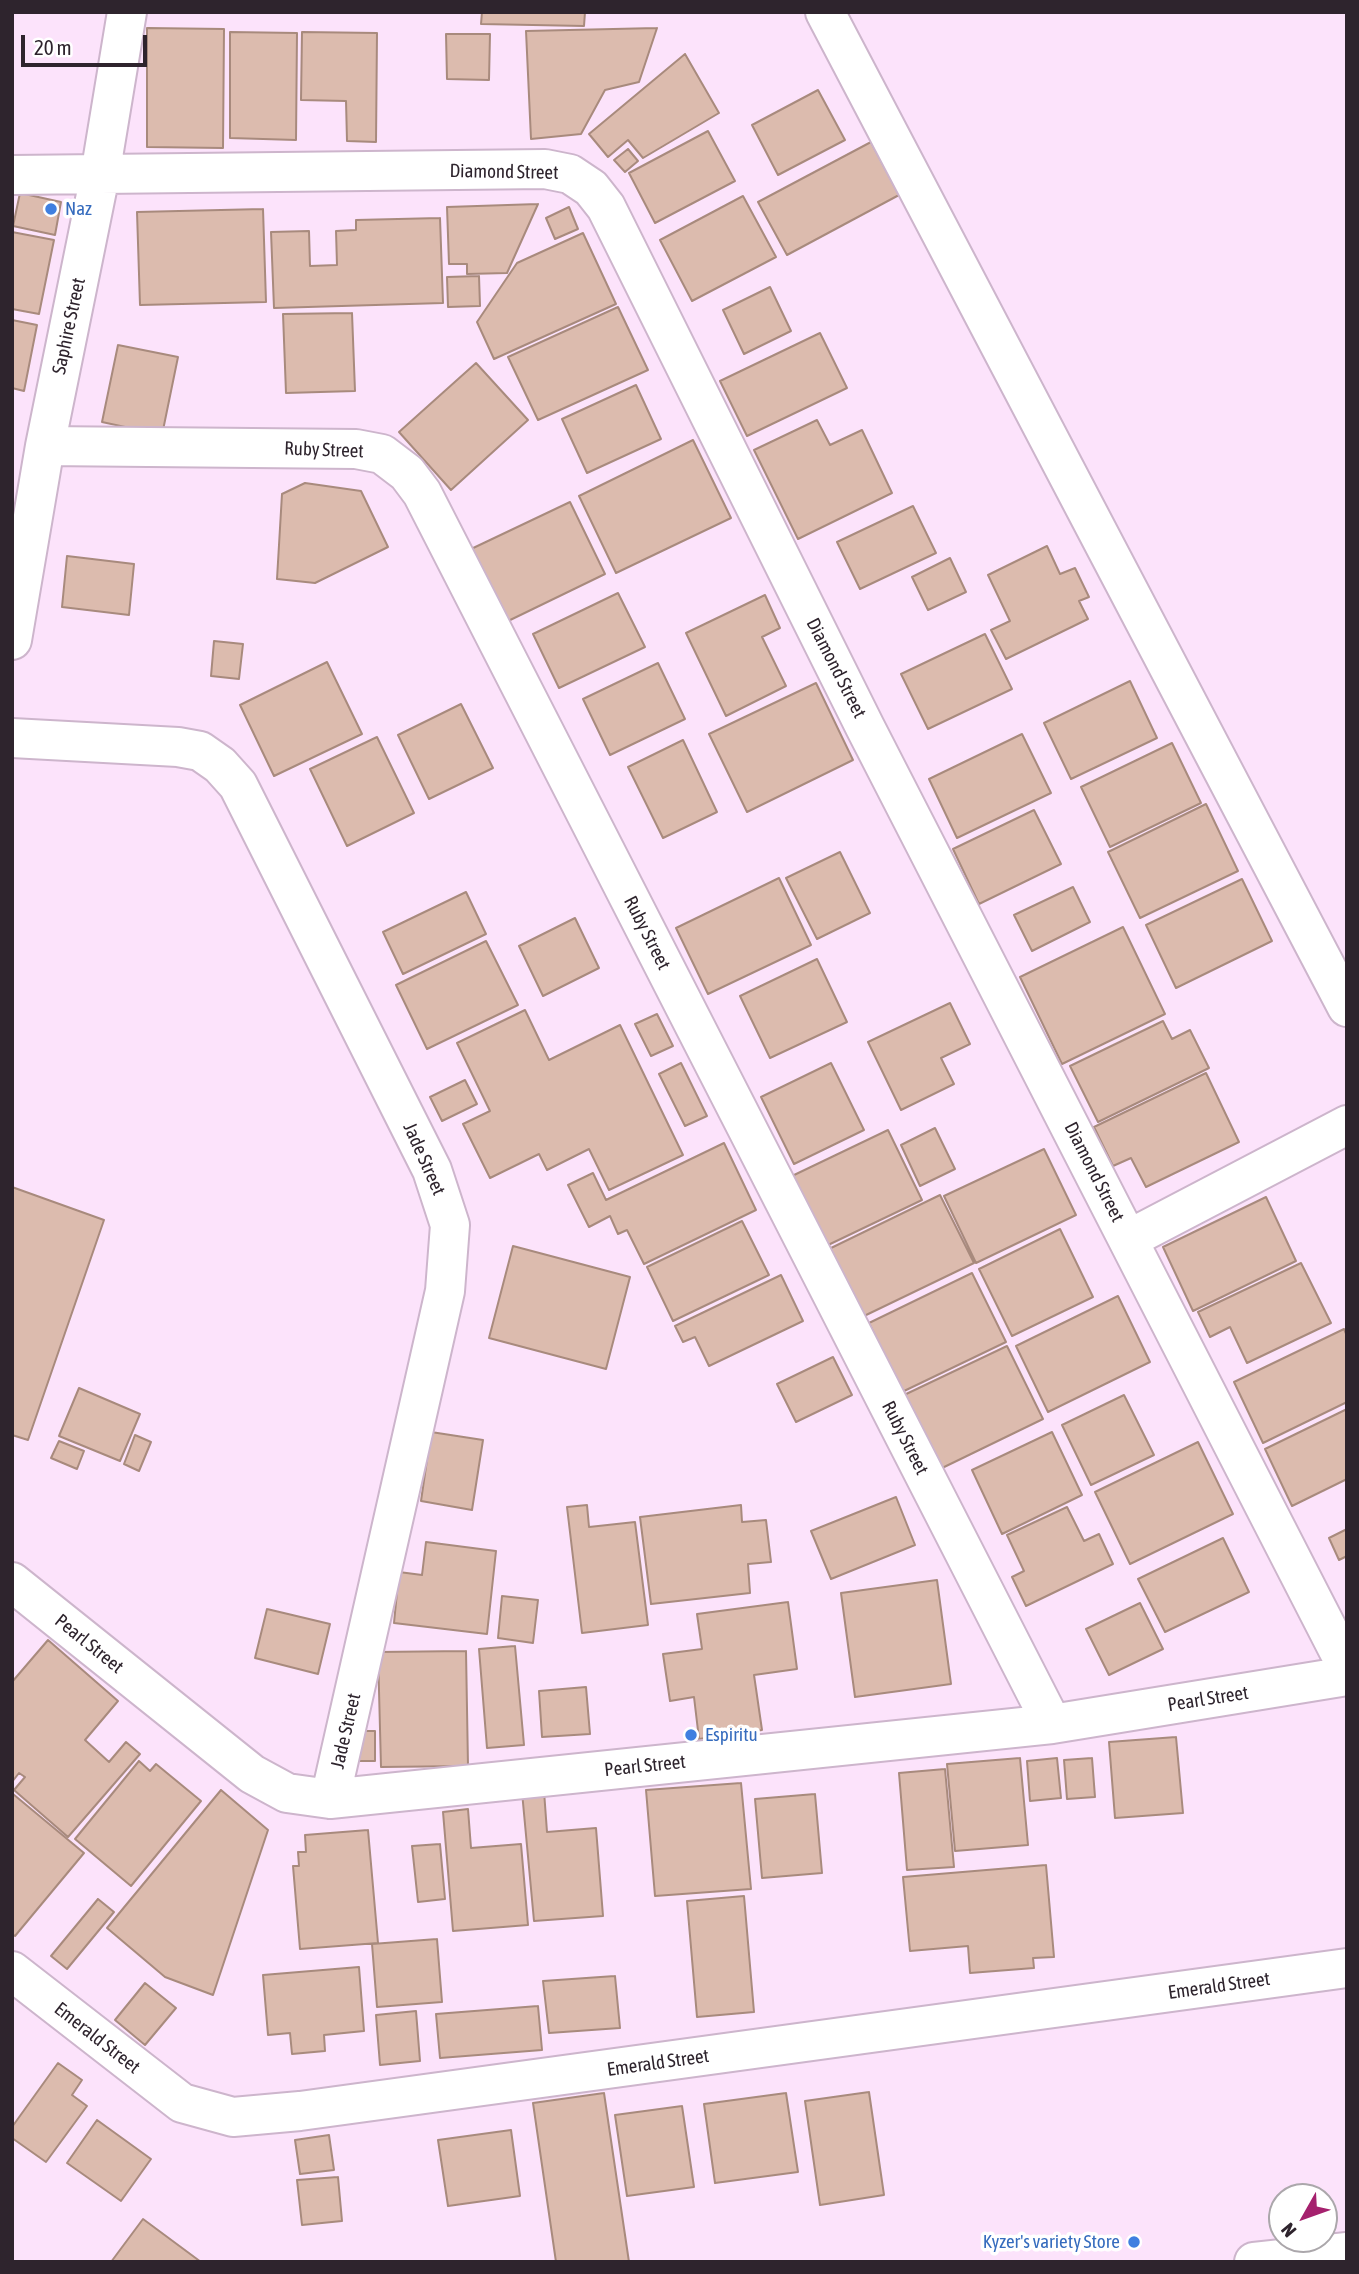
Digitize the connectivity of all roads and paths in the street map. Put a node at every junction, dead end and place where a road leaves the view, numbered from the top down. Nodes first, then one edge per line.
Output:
1 (127, 12) edge
2 (825, 12) edge
3 (12, 174) edge
4 (100, 175) junction
5 (45, 446) junction
6 (12, 640) edge
7 (12, 738) edge
8 (1347, 1007) edge
9 (1347, 1125) edge
10 (1129, 1239) junction
11 (12, 1582) edge
12 (1347, 1667) edge
13 (1347, 1676) edge
14 (1052, 1724) junction
15 (330, 1799) junction
16 (1347, 1968) edge
17 (12, 1971) edge
18 (1347, 2252) edge
19 (1254, 2262) edge

1 - 4 street, Saphire Street
2 - 8 street
3 - 4 street, Diamond Street
4 - 5 street, Saphire Street
4 - 10 street, Diamond Street
5 - 6 street, Saphire Street
5 - 14 street, Ruby Street
7 - 15 street, Jade Street
9 - 10 street
10 - 12 street, Diamond Street
11 - 15 street, Pearl Street
13 - 14 street, Pearl Street
14 - 15 street, Pearl Street
16 - 17 street, Emerald Street
18 - 19 street

